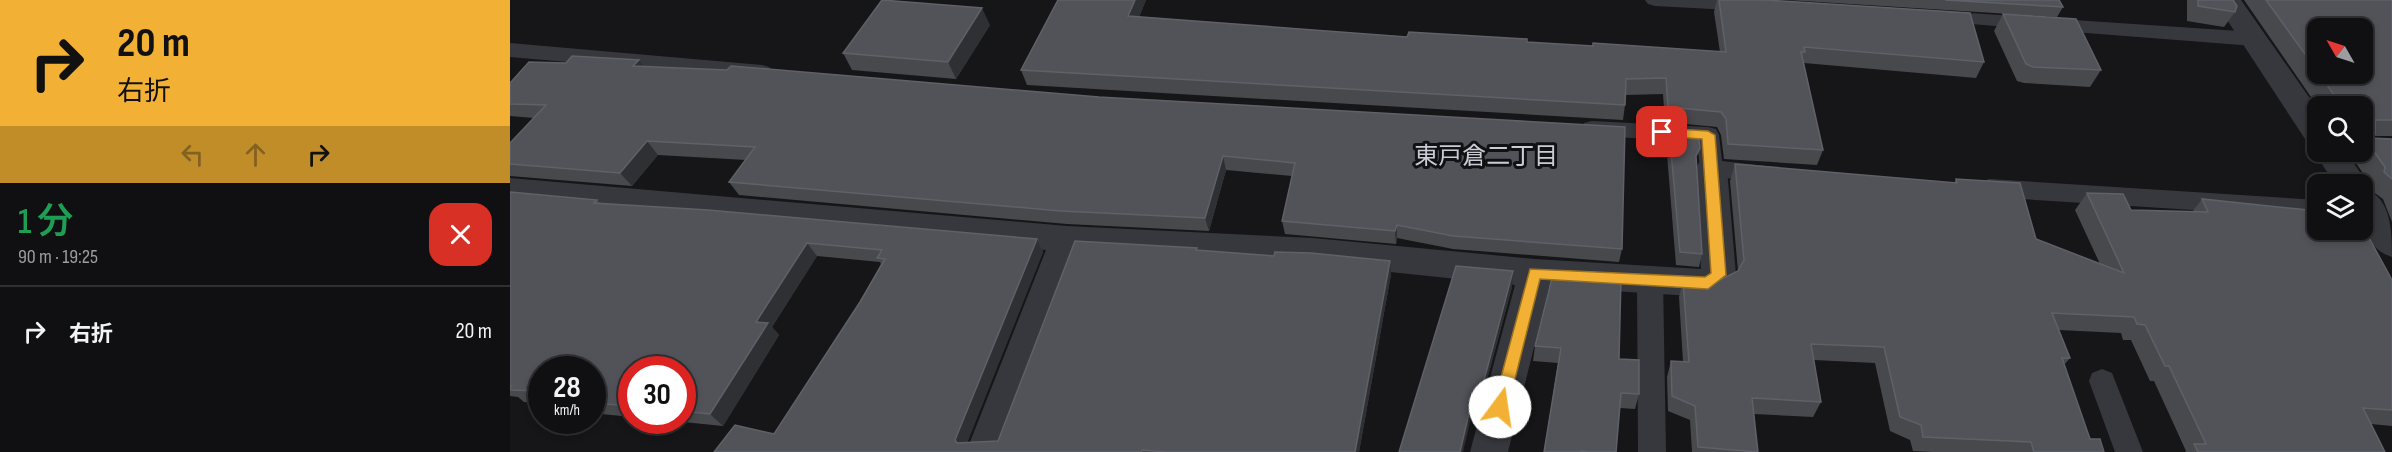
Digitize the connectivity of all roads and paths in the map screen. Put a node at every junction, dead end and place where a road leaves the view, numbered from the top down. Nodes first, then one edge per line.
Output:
1 (1655, 0) edge
2 (2228, 0) edge
3 (1770, 7) edge
4 (1921, 16) edge
5 (2254, 39) junction
6 (510, 50) edge
7 (783, 73) edge
8 (2307, 118) edge
9 (1566, 127) edge
10 (1711, 169) junction
11 (1782, 174) edge
12 (1972, 186) edge
13 (510, 190) edge
14 (2307, 208) edge
15 (2373, 219) edge
16 (1067, 240) junction
17 (2392, 244) edge
18 (1535, 273) junction
19 (1650, 280) junction
20 (2102, 381) dead end
21 (985, 452) edge
22 (1489, 452) edge
23 (1652, 452) edge
24 (2129, 452) edge

1 - 3 lane
2 - 5 street
4 - 5 lane
5 - 8 street
6 - 7 lane
9 - 10 lane
10 - 11 lane
10 - 19 street
12 - 14 lane
13 - 16 street
15 - 17 street
16 - 18 street
16 - 21 street
18 - 19 street
18 - 22 street
19 - 23 lane
20 - 24 lane

